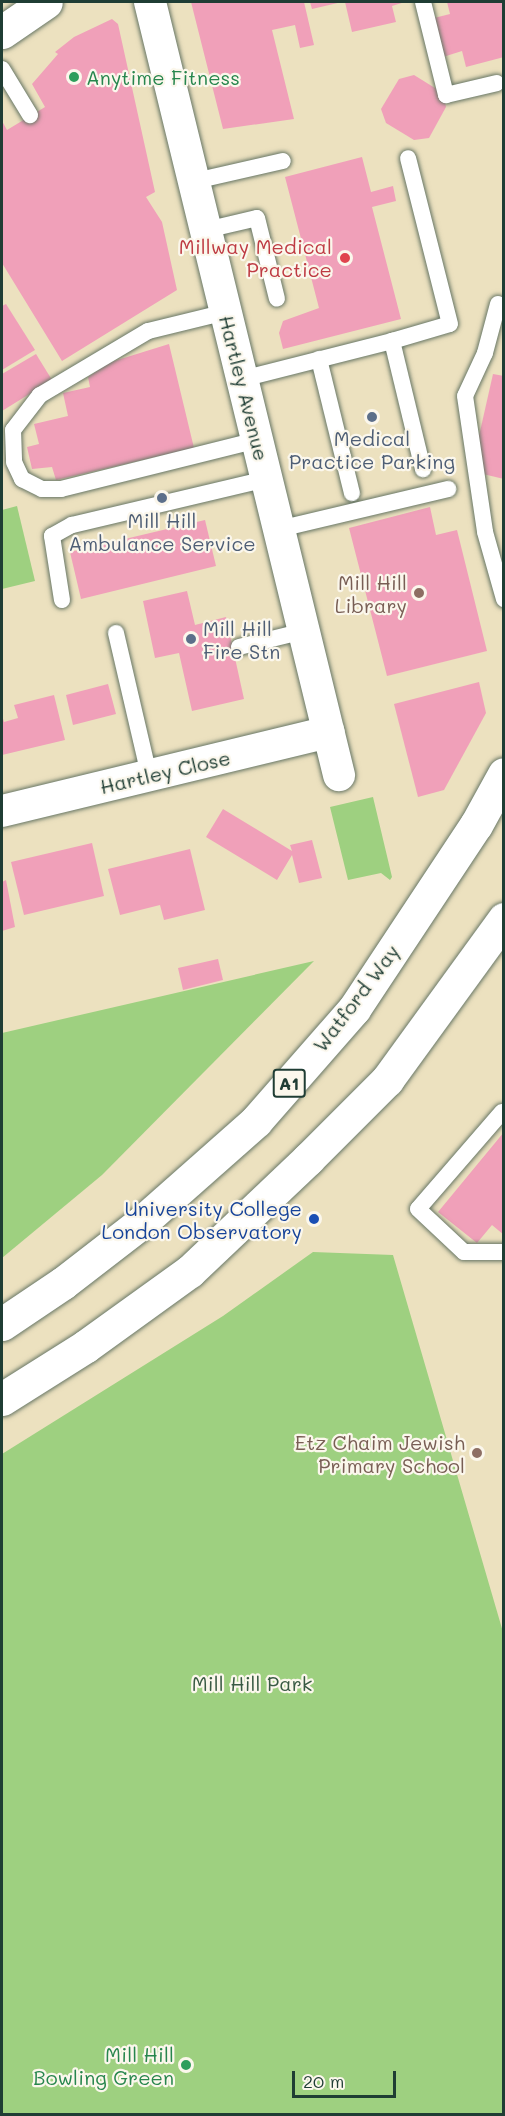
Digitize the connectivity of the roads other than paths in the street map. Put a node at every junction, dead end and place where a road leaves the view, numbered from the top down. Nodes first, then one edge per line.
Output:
1 (46, 2) edge
2 (150, 2) edge
3 (423, 2) edge
4 (2, 32) edge
5 (2, 69) edge
6 (497, 83) dead end
7 (30, 115) dead end
8 (408, 158) dead end
9 (282, 161) dead end
10 (195, 181) junction
11 (206, 230) junction
12 (277, 299) dead end
13 (498, 304) dead end
14 (226, 312) junction
15 (392, 341) junction
16 (320, 359) junction
17 (242, 379) junction
18 (257, 440) junction
19 (8, 464) edge
20 (423, 469) dead end
21 (266, 478) junction
22 (448, 489) dead end
23 (352, 494) dead end
24 (279, 529) junction
25 (504, 599) edge
26 (62, 600) dead end
27 (303, 631) junction
28 (116, 633) dead end
29 (239, 647) dead end
30 (329, 732) junction
31 (504, 774) edge
32 (149, 775) junction
33 (339, 775) dead end
34 (2, 811) edge
35 (504, 919) edge
36 (502, 1112) edge
37 (504, 1252) edge
38 (2, 1324) edge
39 (2, 1399) edge

1 - 4 main road
2 - 10 street, Hartley Avenue
3 - 6 lane
5 - 7 lane
8 - 15 lane
9 - 10 lane
10 - 11 street, Hartley Avenue
11 - 12 lane
11 - 14 street, Hartley Avenue
13 - 25 lane
14 - 17 street, Hartley Avenue
14 - 19 lane
15 - 16 lane
15 - 20 lane
16 - 17 lane
16 - 23 lane
17 - 18 street, Hartley Avenue
18 - 19 lane
18 - 21 street, Hartley Avenue
21 - 24 street, Hartley Avenue
21 - 26 lane
22 - 24 lane
24 - 27 street, Hartley Avenue
27 - 29 lane
27 - 30 street, Hartley Avenue
28 - 32 lane
30 - 32 street, Hartley Close
30 - 33 street, Hartley Avenue
31 - 38 main road, Watford Way / A1
32 - 34 street, Hartley Close
35 - 39 main road
36 - 37 lane

